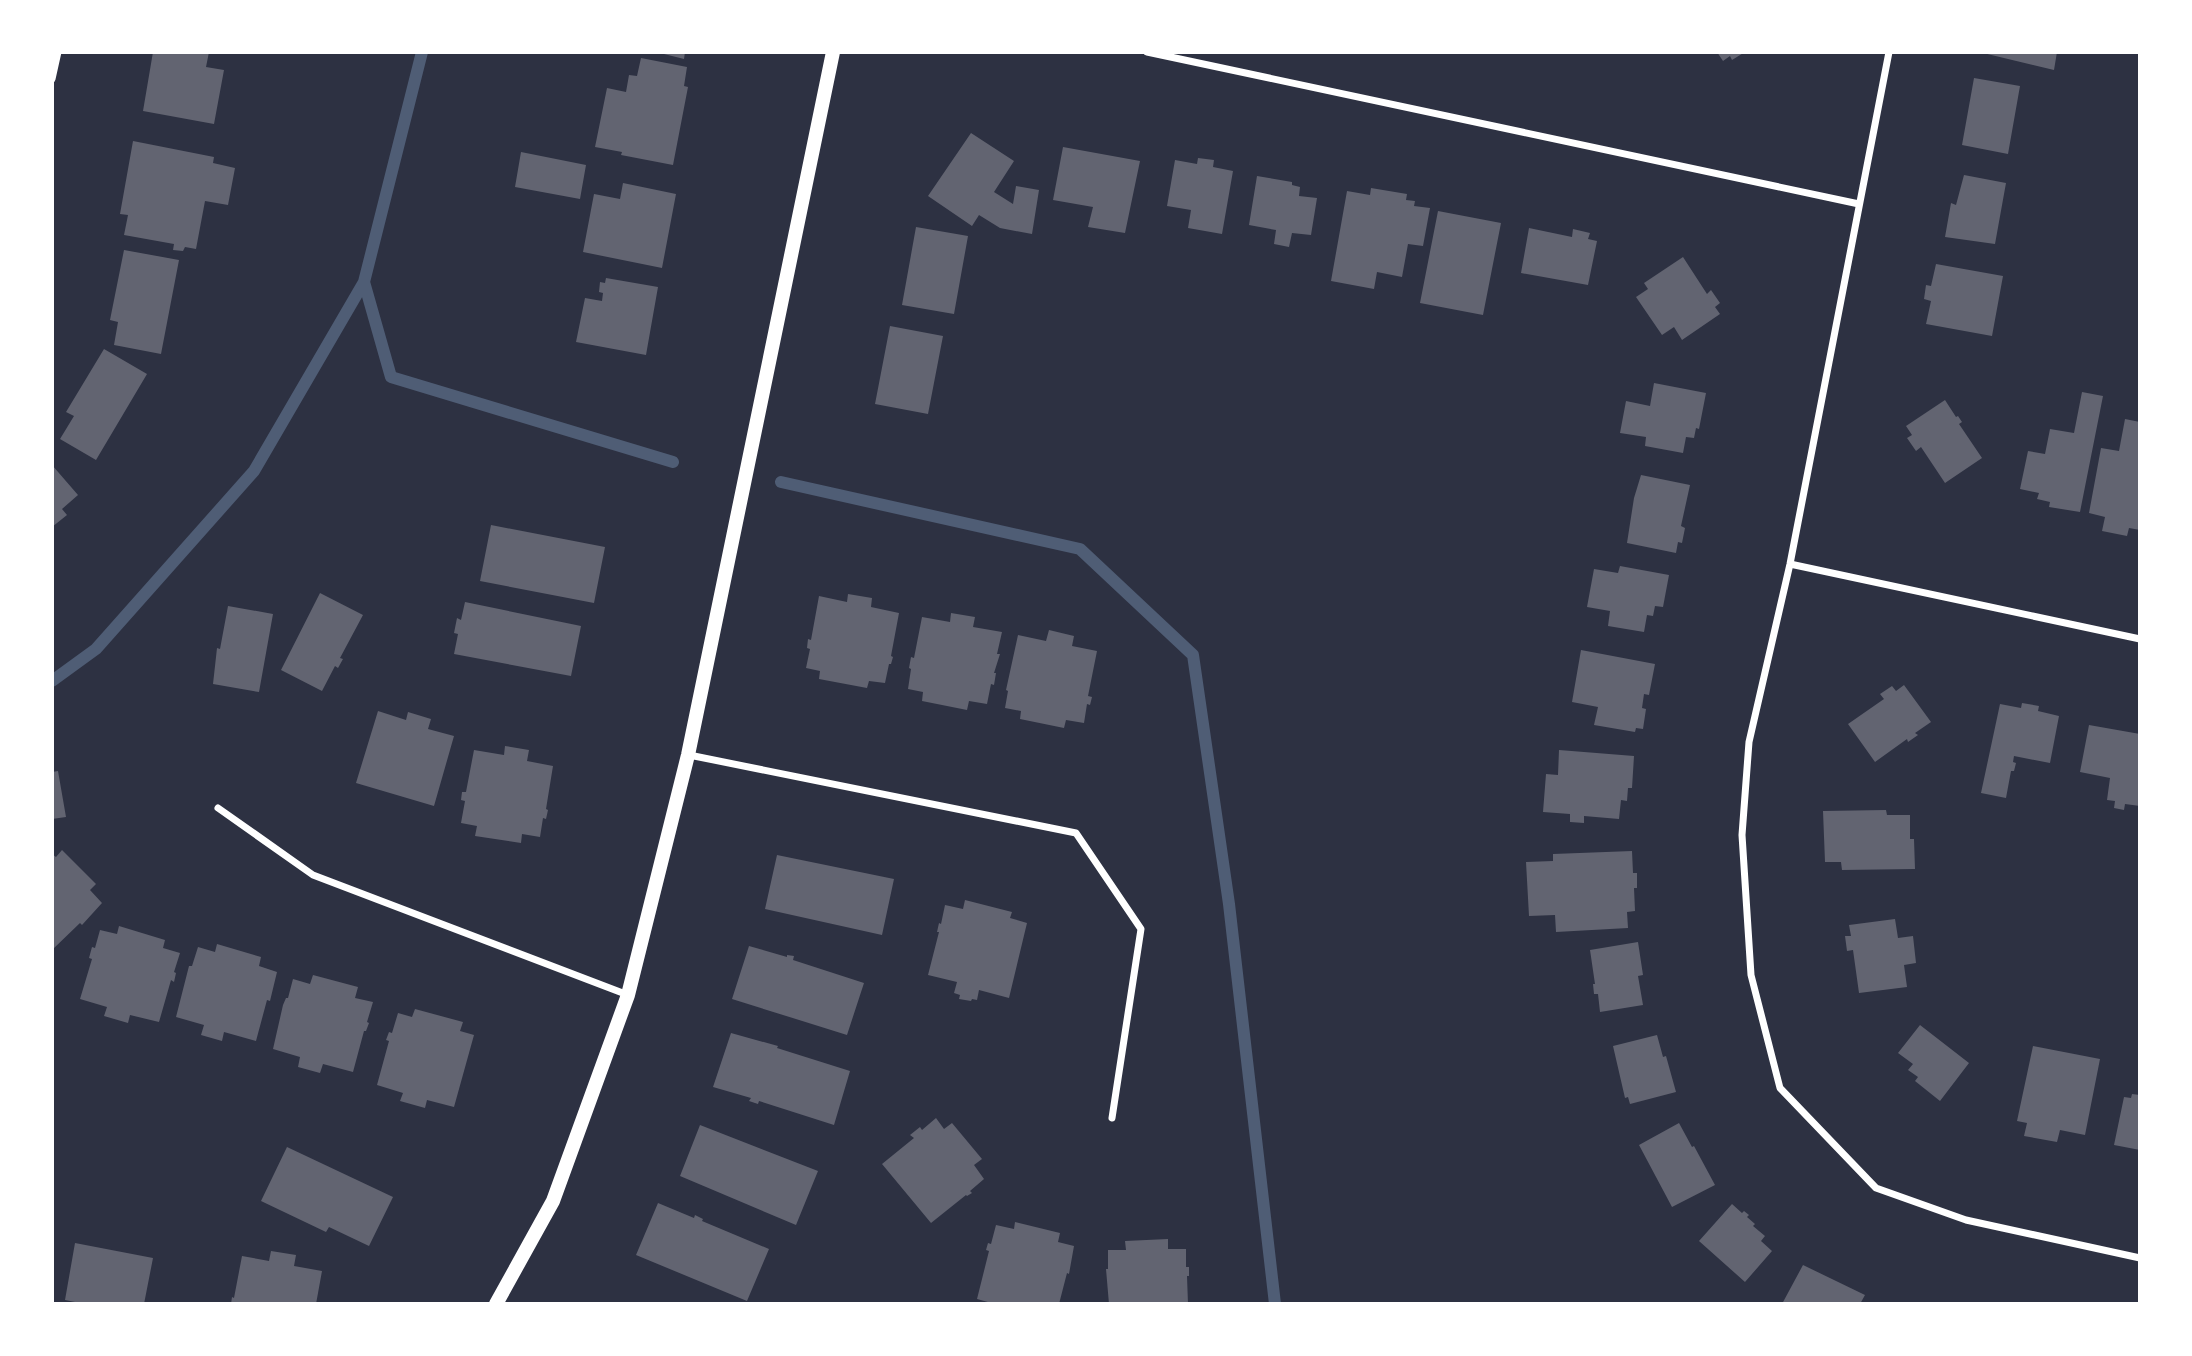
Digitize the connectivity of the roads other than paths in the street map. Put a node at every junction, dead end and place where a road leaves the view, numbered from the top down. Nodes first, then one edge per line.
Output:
1 (58, 52) edge
2 (834, 52) edge
3 (1147, 52) edge
4 (1889, 52) edge
5 (52, 79) edge
6 (1859, 204) junction
7 (1790, 564) junction
8 (2140, 639) edge
9 (688, 755) junction
10 (218, 808) dead end
11 (628, 995) junction
12 (1112, 1118) dead end
13 (2140, 1258) edge
14 (496, 1304) edge

1 - 5 street
2 - 9 main road
3 - 6 street
4 - 6 street
6 - 7 street
7 - 8 street
7 - 13 street
9 - 11 main road
9 - 12 street
10 - 11 street
11 - 14 main road

